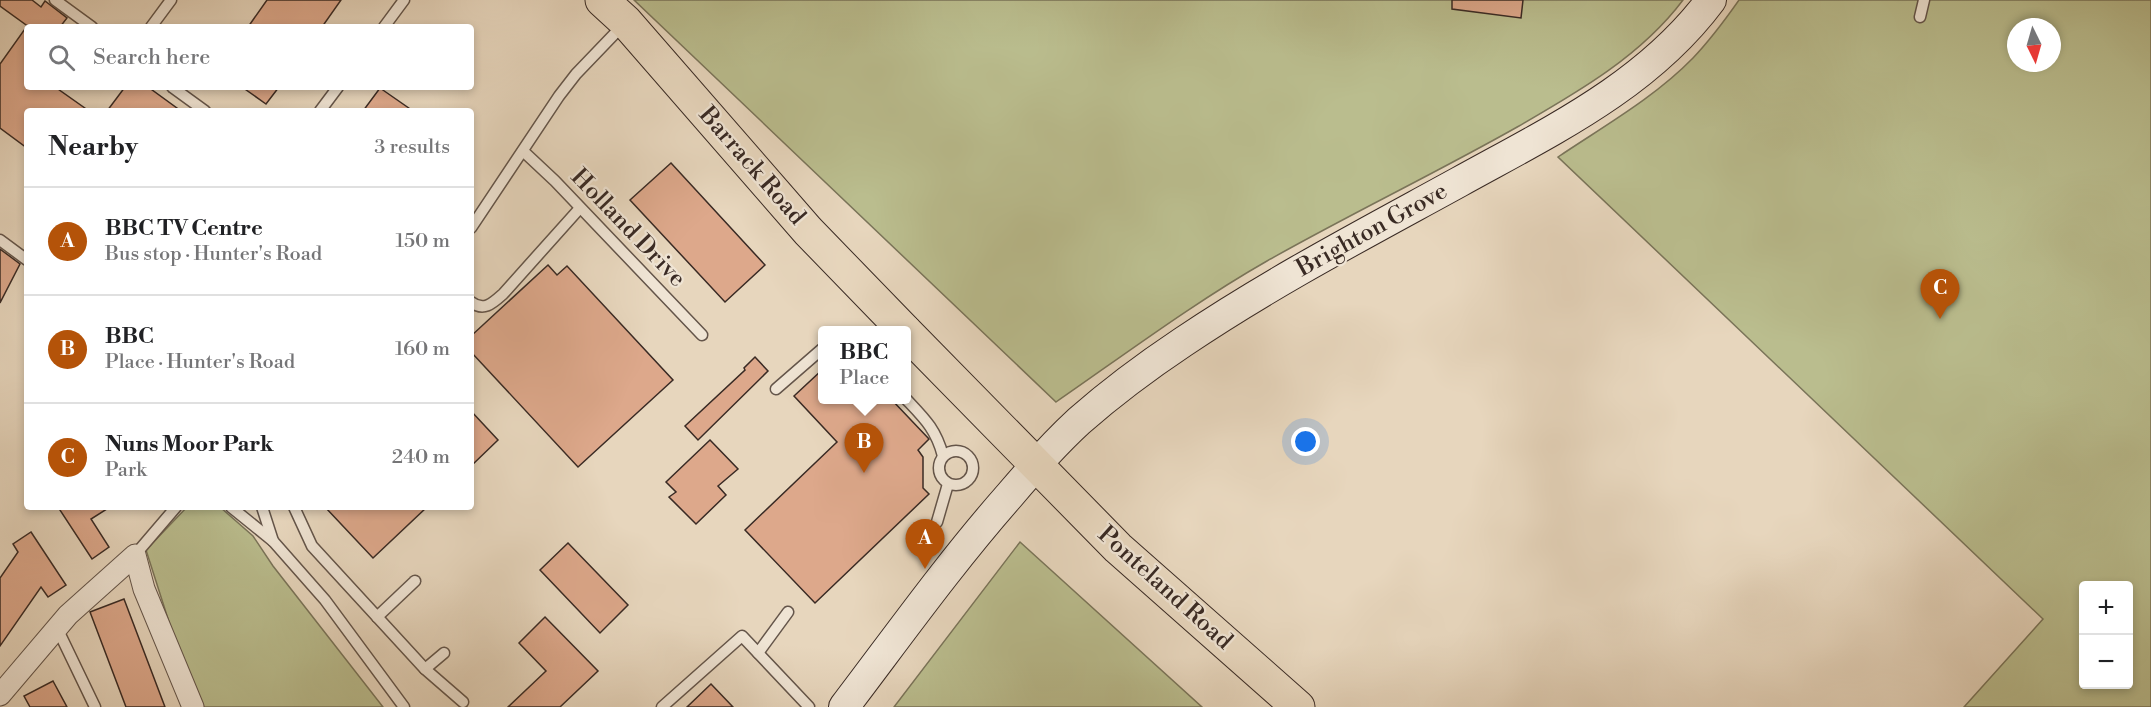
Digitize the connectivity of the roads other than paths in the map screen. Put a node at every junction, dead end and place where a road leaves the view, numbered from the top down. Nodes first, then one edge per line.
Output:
1 (56, 0) edge
2 (171, 0) edge
3 (404, 0) edge
4 (602, 0) edge
5 (1711, 0) edge
6 (1924, 0) edge
7 (1920, 17) dead end
8 (626, 22) junction
9 (88, 24) edge
10 (153, 24) edge
11 (386, 24) edge
12 (176, 90) edge
13 (336, 90) edge
14 (201, 108) edge
15 (322, 108) edge
16 (523, 151) junction
17 (580, 208) junction
18 (474, 224) edge
19 (0, 240) edge
20 (24, 258) edge
21 (474, 304) edge
22 (899, 326) edge
23 (702, 335) dead end
24 (911, 338) edge
25 (818, 352) edge
26 (776, 389) dead end
27 (911, 404) edge
28 (943, 456) junction
29 (1035, 465) junction
30 (948, 484) junction
31 (173, 510) edge
32 (235, 510) edge
33 (263, 510) edge
34 (295, 510) edge
35 (938, 522) dead end
36 (273, 541) junction
37 (135, 555) junction
38 (414, 581) dead end
39 (788, 612) dead end
40 (377, 617) junction
41 (57, 628) junction
42 (444, 653) dead end
43 (758, 653) junction
44 (425, 669) junction
45 (0, 697) edge
46 (463, 702) dead end
47 (4, 707) edge
48 (95, 707) edge
49 (193, 707) edge
50 (404, 707) edge
51 (662, 707) edge
52 (810, 707) edge
53 (844, 707) edge
54 (1299, 707) edge

1 - 9 lane
2 - 10 lane
3 - 11 lane
4 - 8 main road, Barrack Road
5 - 29 street, Brighton Grove
6 - 7 lane
8 - 16 lane
8 - 22 main road, Barrack Road
12 - 14 lane
13 - 15 lane
16 - 17 lane, Holland Drive
16 - 18 lane
17 - 21 lane
17 - 23 lane, Holland Drive
19 - 20 lane
24 - 29 main road, Barrack Road
25 - 26 lane
27 - 28 lane
28 - 30 lane
28 - 30 lane
29 - 53 street, Brighton Grove
29 - 54 main road, Ponteland Road
30 - 35 lane
31 - 37 lane
32 - 36 lane
33 - 36 lane
34 - 40 lane
36 - 50 lane
37 - 41 street
37 - 49 street
38 - 40 lane
39 - 43 lane
40 - 44 lane
41 - 45 street
41 - 48 lane
42 - 44 lane
43 - 51 lane
43 - 52 lane
44 - 46 lane
45 - 47 street

